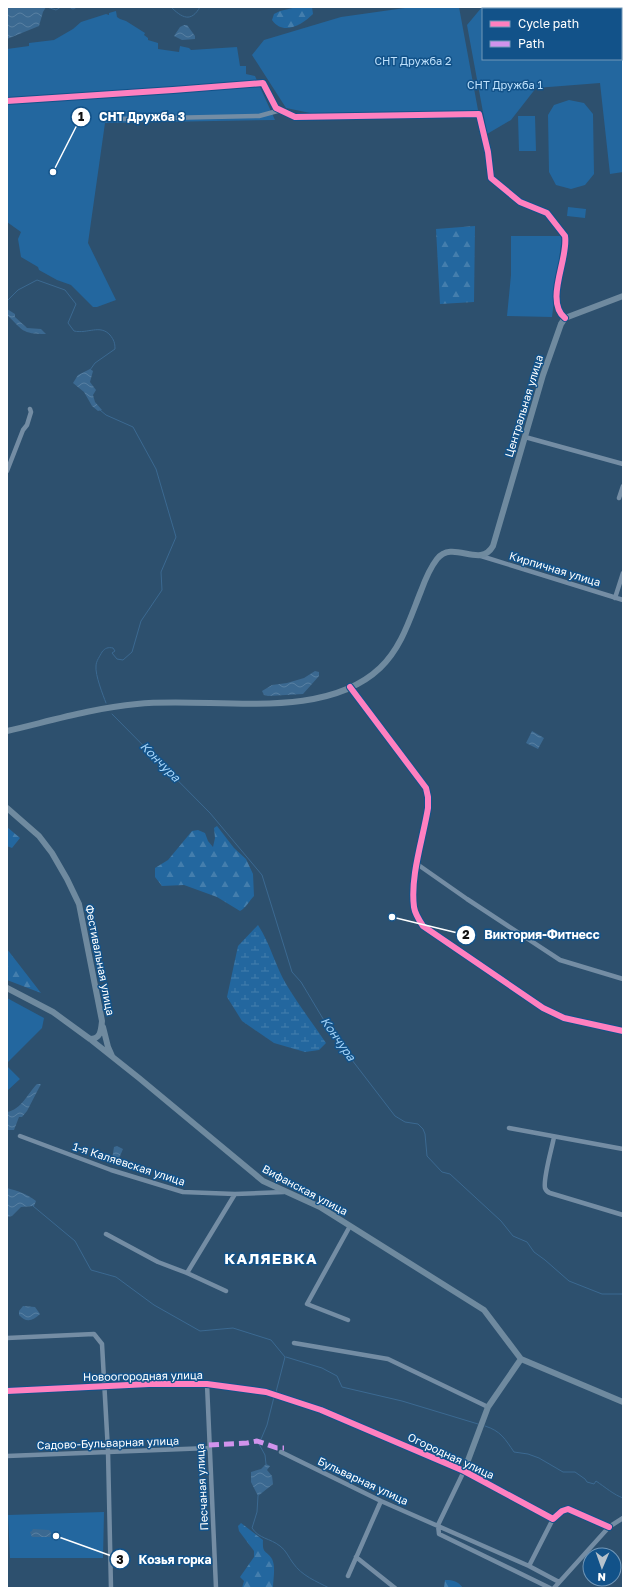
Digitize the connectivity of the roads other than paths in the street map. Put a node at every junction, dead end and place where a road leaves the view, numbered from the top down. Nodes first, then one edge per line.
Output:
1 (7, 101) edge
2 (281, 110) junction
3 (119, 119) dead end
4 (623, 296) edge
5 (565, 318) junction
6 (30, 409) dead end
7 (525, 437) junction
8 (623, 464) edge
9 (7, 471) edge
10 (623, 486) edge
11 (619, 498) dead end
12 (481, 556) junction
13 (623, 573) edge
14 (615, 598) junction
15 (623, 600) edge
16 (350, 687) junction
17 (7, 731) edge
18 (7, 808) edge
19 (417, 864) junction
20 (623, 980) edge
21 (7, 988) edge
22 (102, 1021) junction
23 (623, 1031) edge
24 (90, 1039) junction
25 (113, 1058) junction
26 (509, 1128) dead end
27 (20, 1136) dead end
28 (554, 1137) junction
29 (623, 1149) edge
30 (284, 1192) junction
31 (235, 1194) junction
32 (623, 1215) edge
33 (350, 1226) junction
34 (106, 1234) dead end
35 (187, 1273) junction
36 (226, 1292) dead end
37 (348, 1320) dead end
38 (7, 1338) edge
39 (294, 1343) dead end
40 (521, 1359) junction
41 (207, 1384) junction
42 (105, 1386) junction
43 (7, 1391) edge
44 (278, 1396) joint
45 (623, 1402) edge
46 (488, 1407) junction
47 (209, 1448) junction
48 (108, 1451) junction
49 (281, 1452) dead end
50 (7, 1456) edge
51 (464, 1471) junction
52 (381, 1501) junction
53 (623, 1518) edge
54 (553, 1519) junction
55 (438, 1525) junction
56 (609, 1527) junction
57 (356, 1557) junction
58 (529, 1566) junction
59 (348, 1576) dead end
60 (559, 1582) junction
61 (111, 1588) edge
62 (216, 1588) edge
63 (395, 1588) edge
64 (550, 1588) edge
65 (554, 1588) edge

1 - 2 street
2 - 3 street
2 - 5 street
4 - 5 main road
5 - 7 main road, Центральная улица
6 - 9 street
7 - 8 street
7 - 12 main road, Центральная улица
10 - 11 street
12 - 14 street, Кирпичная улица
12 - 16 main road
13 - 14 street
14 - 15 street, Кирпичная улица
16 - 17 main road
16 - 19 main road
18 - 22 main road, Фестивальная улица
19 - 20 street
19 - 23 main road
21 - 24 main road, Вифанская улица
22 - 24 main road, Фестивальная улица
22 - 25 main road
24 - 25 main road, Вифанская улица
25 - 30 main road, Вифанская улица
26 - 28 street
27 - 31 street, 1-я Каляевская улица
28 - 29 street
28 - 32 street
30 - 31 street, 1-я Каляевская улица
30 - 33 main road, Вифанская улица
31 - 35 street
33 - 37 street
33 - 40 main road, Вифанская улица
34 - 35 street
35 - 36 street
38 - 42 street
39 - 46 street
40 - 45 main road
40 - 46 main road
41 - 42 main road, Новоогородная улица
41 - 44 main road, Новоогородная улица
41 - 47 street, Песчаная улица
42 - 43 main road, Новоогородная улица
42 - 48 street
44 - 51 main road, Огородная улица
46 - 51 main road
47 - 48 street, Садово-Бульварная улица
47 - 62 street, Песчаная улица
48 - 50 street, Садово-Бульварная улица
48 - 61 street
49 - 52 street, Бульварная улица
51 - 54 street, Огородная улица
51 - 55 street
52 - 55 street, Бульварная улица
52 - 57 street
53 - 56 street
54 - 56 street
54 - 58 street
55 - 58 street, Бульварная улица
55 - 64 street, Бульварная улица
56 - 60 street
57 - 59 street
57 - 63 street
58 - 60 street, Бульварная улица
60 - 65 street

